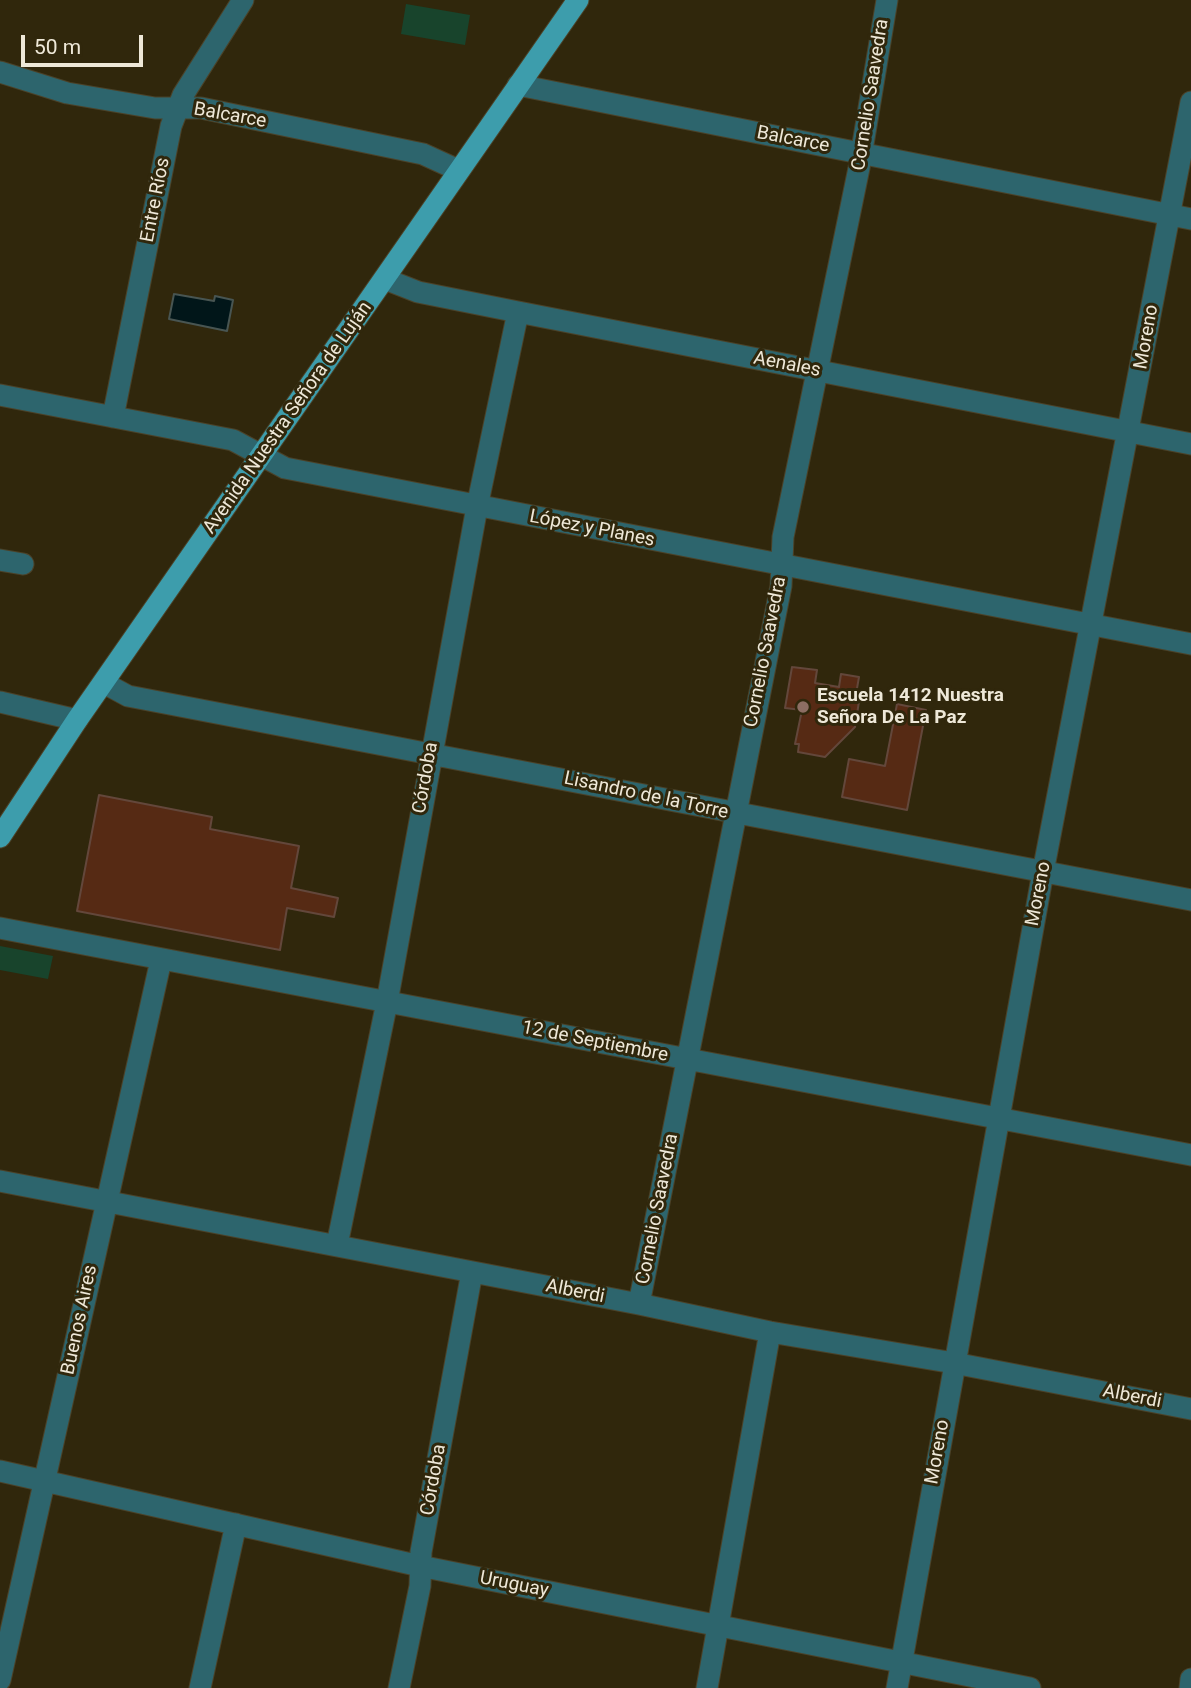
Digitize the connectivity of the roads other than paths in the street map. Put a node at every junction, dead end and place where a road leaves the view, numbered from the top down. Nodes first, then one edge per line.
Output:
1 (243, 0) edge
2 (578, 0) edge
3 (887, 0) edge
4 (0, 72) edge
5 (519, 85) junction
6 (1191, 102) edge
7 (177, 108) junction
8 (860, 153) junction
9 (458, 170) junction
10 (1169, 215) junction
11 (1191, 219) edge
12 (385, 279) junction
13 (518, 312) junction
14 (819, 371) junction
15 (0, 395) edge
16 (113, 417) junction
17 (1129, 432) junction
18 (1191, 444) edge
19 (261, 455) junction
20 (477, 507) junction
21 (0, 560) edge
22 (23, 565) dead end
23 (781, 566) junction
24 (1091, 626) junction
25 (1191, 644) edge
26 (104, 683) junction
27 (0, 702) edge
28 (77, 720) junction
29 (430, 752) junction
30 (734, 814) junction
31 (0, 837) edge
32 (1044, 872) junction
33 (1191, 900) edge
34 (0, 928) edge
35 (161, 960) junction
36 (387, 1002) junction
37 (687, 1060) junction
38 (998, 1117) junction
39 (1191, 1155) edge
40 (0, 1181) edge
41 (106, 1202) junction
42 (337, 1245) junction
43 (472, 1272) junction
44 (639, 1304) junction
45 (771, 1332) junction
46 (954, 1363) junction
47 (1191, 1409) edge
48 (0, 1471) edge
49 (45, 1480) junction
50 (236, 1524) junction
51 (420, 1566) junction
52 (719, 1626) junction
53 (901, 1662) junction
54 (1191, 1679) edge
55 (0, 1680) edge
56 (200, 1688) edge
57 (399, 1688) edge
58 (707, 1688) edge
59 (897, 1688) edge
60 (1030, 1688) edge
61 (1189, 1688) edge

1 - 7 street, Entre Ríos
2 - 5 main road, Avenida Nuestra Señora de Luján
3 - 8 street, Cornelio Saavedra
4 - 7 street, Balcarce
5 - 8 street, Balcarce
5 - 9 main road, Avenida Nuestra Señora de Luján
6 - 10 street, Moreno
7 - 9 street, Balcarce
7 - 16 street, Entre Ríos
8 - 10 street, Balcarce
8 - 14 street, Cornelio Saavedra
9 - 12 main road, Avenida Nuestra Señora de Luján
10 - 11 street, Balcarce
10 - 17 street, Moreno
12 - 13 street, Aenales
12 - 19 main road, Avenida Nuestra Señora de Luján
13 - 14 street, Aenales
13 - 20 street, Córdoba
14 - 17 street, Aenales
14 - 23 street, Cornelio Saavedra
15 - 16 street, López y Planes
16 - 19 street, López y Planes
17 - 18 street, Aenales
17 - 24 street, Moreno
19 - 20 street, López y Planes
19 - 26 main road, Avenida Nuestra Señora de Luján
20 - 23 street, López y Planes
20 - 29 street, Córdoba
21 - 22 street
23 - 24 street, López y Planes
23 - 30 street, Cornelio Saavedra
24 - 25 street, López y Planes
24 - 32 street, Moreno
26 - 28 main road, Avenida Nuestra Señora de Luján
26 - 29 street, Lisandro de la Torre
27 - 28 street
28 - 31 main road, Avenida Nuestra Señora de Luján
29 - 30 street, Lisandro de la Torre
29 - 36 street, Córdoba
30 - 32 street, Lisandro de la Torre
30 - 37 street, Cornelio Saavedra
32 - 33 street, Lisandro de la Torre
32 - 38 street, Moreno
34 - 35 street, 12 de Septiembre
35 - 36 street, 12 de Septiembre
35 - 41 street, Buenos Aires
36 - 37 street, 12 de Septiembre
36 - 42 street, Córdoba
37 - 38 street, 12 de Septiembre
37 - 44 street, Cornelio Saavedra
38 - 39 street, 12 de Septiembre
38 - 46 street, Moreno
40 - 41 street, Alberdi
41 - 42 street, Alberdi
41 - 49 street, Buenos Aires
42 - 43 street, Alberdi
43 - 44 street, Alberdi
43 - 51 street, Córdoba
44 - 45 street, Alberdi
45 - 46 street, Alberdi
45 - 52 street
46 - 47 street, Alberdi
46 - 53 street, Moreno
48 - 49 street, Uruguay
49 - 50 street, Uruguay
49 - 55 street, Buenos Aires
50 - 51 street, Uruguay
50 - 56 street
51 - 52 street, Uruguay
51 - 57 street, Córdoba
52 - 53 street, Uruguay
52 - 58 street
53 - 59 street, Moreno
53 - 60 street, Uruguay
54 - 61 street

